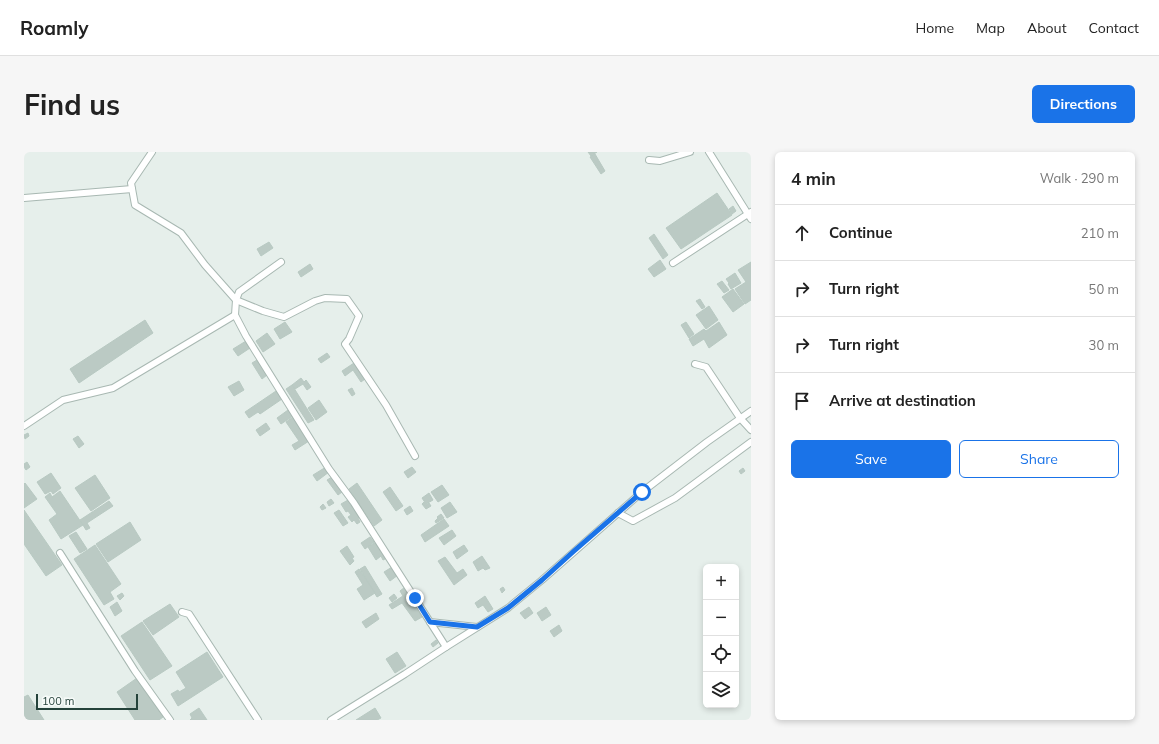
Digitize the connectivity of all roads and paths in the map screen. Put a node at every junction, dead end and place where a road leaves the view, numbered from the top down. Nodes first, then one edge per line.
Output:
1 (152, 152) edge
2 (690, 152) edge
3 (709, 152) edge
4 (649, 160) dead end
5 (132, 189) junction
6 (24, 198) edge
7 (750, 215) edge
8 (281, 262) dead end
9 (673, 262) dead end
10 (236, 300) junction
11 (235, 315) junction
12 (695, 364) dead end
13 (751, 411) edge
14 (740, 418) junction
15 (24, 426) edge
16 (751, 430) edge
17 (751, 442) edge
18 (416, 456) dead end
19 (618, 513) junction
20 (60, 553) dead end
21 (182, 612) dead end
22 (430, 622) junction
23 (477, 627) junction
24 (446, 647) junction
25 (170, 720) edge
26 (258, 720) edge
27 (331, 720) edge

1 - 5 street
2 - 4 street
3 - 7 street
5 - 6 street
5 - 10 street
7 - 9 street
8 - 10 street
10 - 11 street
10 - 18 street
11 - 15 street
11 - 22 street
12 - 14 street
13 - 14 street
14 - 16 street
14 - 19 street
17 - 19 street
19 - 23 street
20 - 25 street
21 - 26 street
22 - 23 street
22 - 24 street
23 - 24 street
24 - 27 street

